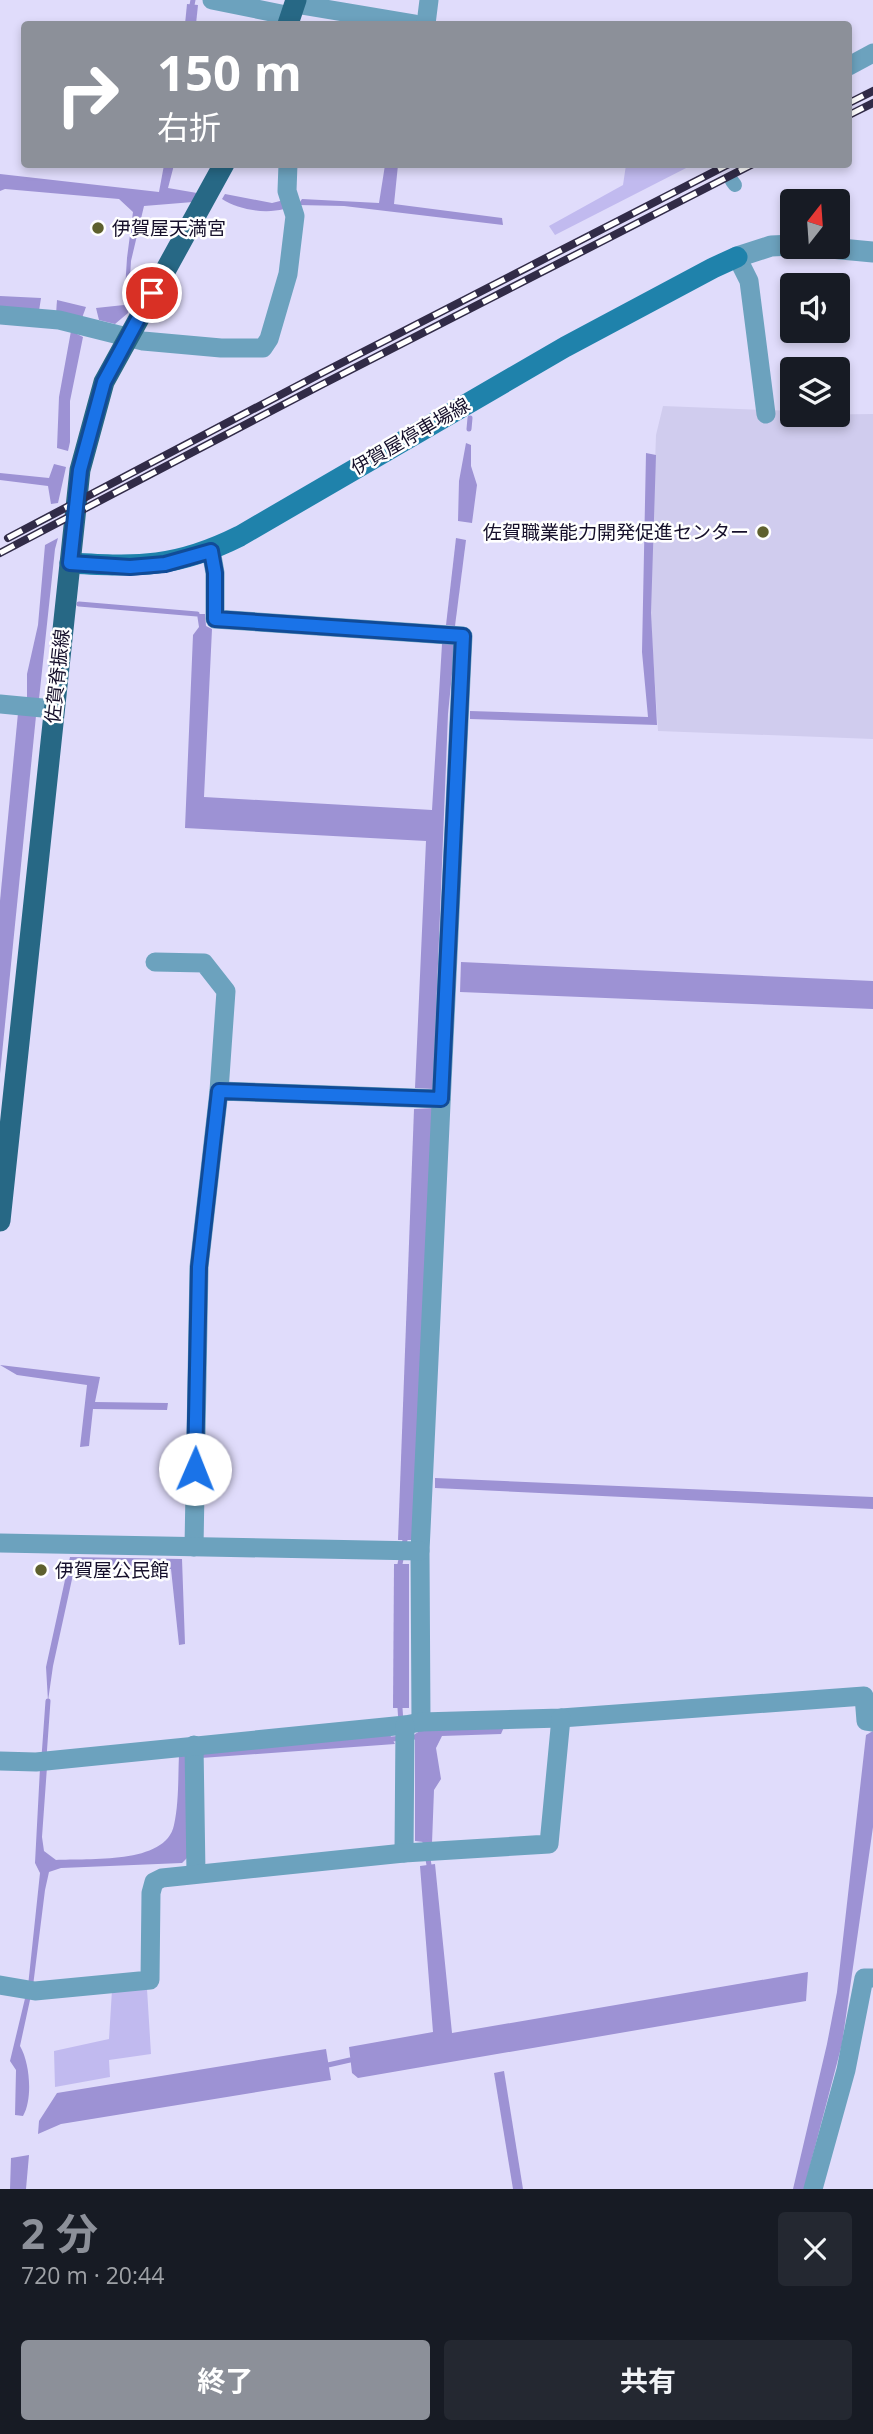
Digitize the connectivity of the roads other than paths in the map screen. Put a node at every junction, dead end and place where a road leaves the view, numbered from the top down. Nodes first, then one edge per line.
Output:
1 (212, 0) edge
2 (429, 0) edge
3 (293, 11) edge
4 (389, 21) edge
5 (426, 21) edge
6 (873, 53) edge
7 (852, 64) edge
8 (222, 168) edge
9 (288, 168) edge
10 (780, 246) edge
11 (850, 250) edge
12 (873, 252) edge
13 (737, 257) junction
14 (0, 315) edge
15 (127, 336) junction
16 (766, 414) dead end
17 (211, 551) junction
18 (70, 563) junction
19 (0, 704) edge
20 (53, 709) junction
21 (155, 962) dead end
22 (219, 1091) junction
23 (441, 1099) junction
24 (0, 1221) edge
25 (0, 1543) edge
26 (194, 1546) junction
27 (409, 1551) junction
28 (561, 1718) junction
29 (873, 1722) edge
30 (410, 1731) junction
31 (194, 1753) junction
32 (0, 1760) edge
33 (410, 1853) junction
34 (196, 1873) junction
35 (873, 1978) edge
36 (0, 1985) edge
37 (813, 2189) edge

1 - 3 street
2 - 5 street
3 - 4 street
6 - 7 street
8 - 15 main road, 佐賀脊振線
9 - 15 street
10 - 13 street
11 - 12 street
13 - 16 street
13 - 17 main road, 伊賀屋停車場線
14 - 15 street
15 - 18 main road, 佐賀脊振線
17 - 18 main road, 伊賀屋停車場線
17 - 23 street
18 - 20 main road, 佐賀脊振線
19 - 20 street
20 - 24 main road, 佐賀脊振線
21 - 22 street
22 - 23 street
22 - 26 street
23 - 27 street
25 - 26 street
26 - 27 street
27 - 30 street
28 - 29 street
28 - 30 street
28 - 33 street
30 - 31 street
30 - 33 street
31 - 32 street
31 - 34 street
33 - 34 street
34 - 36 street
35 - 37 street

